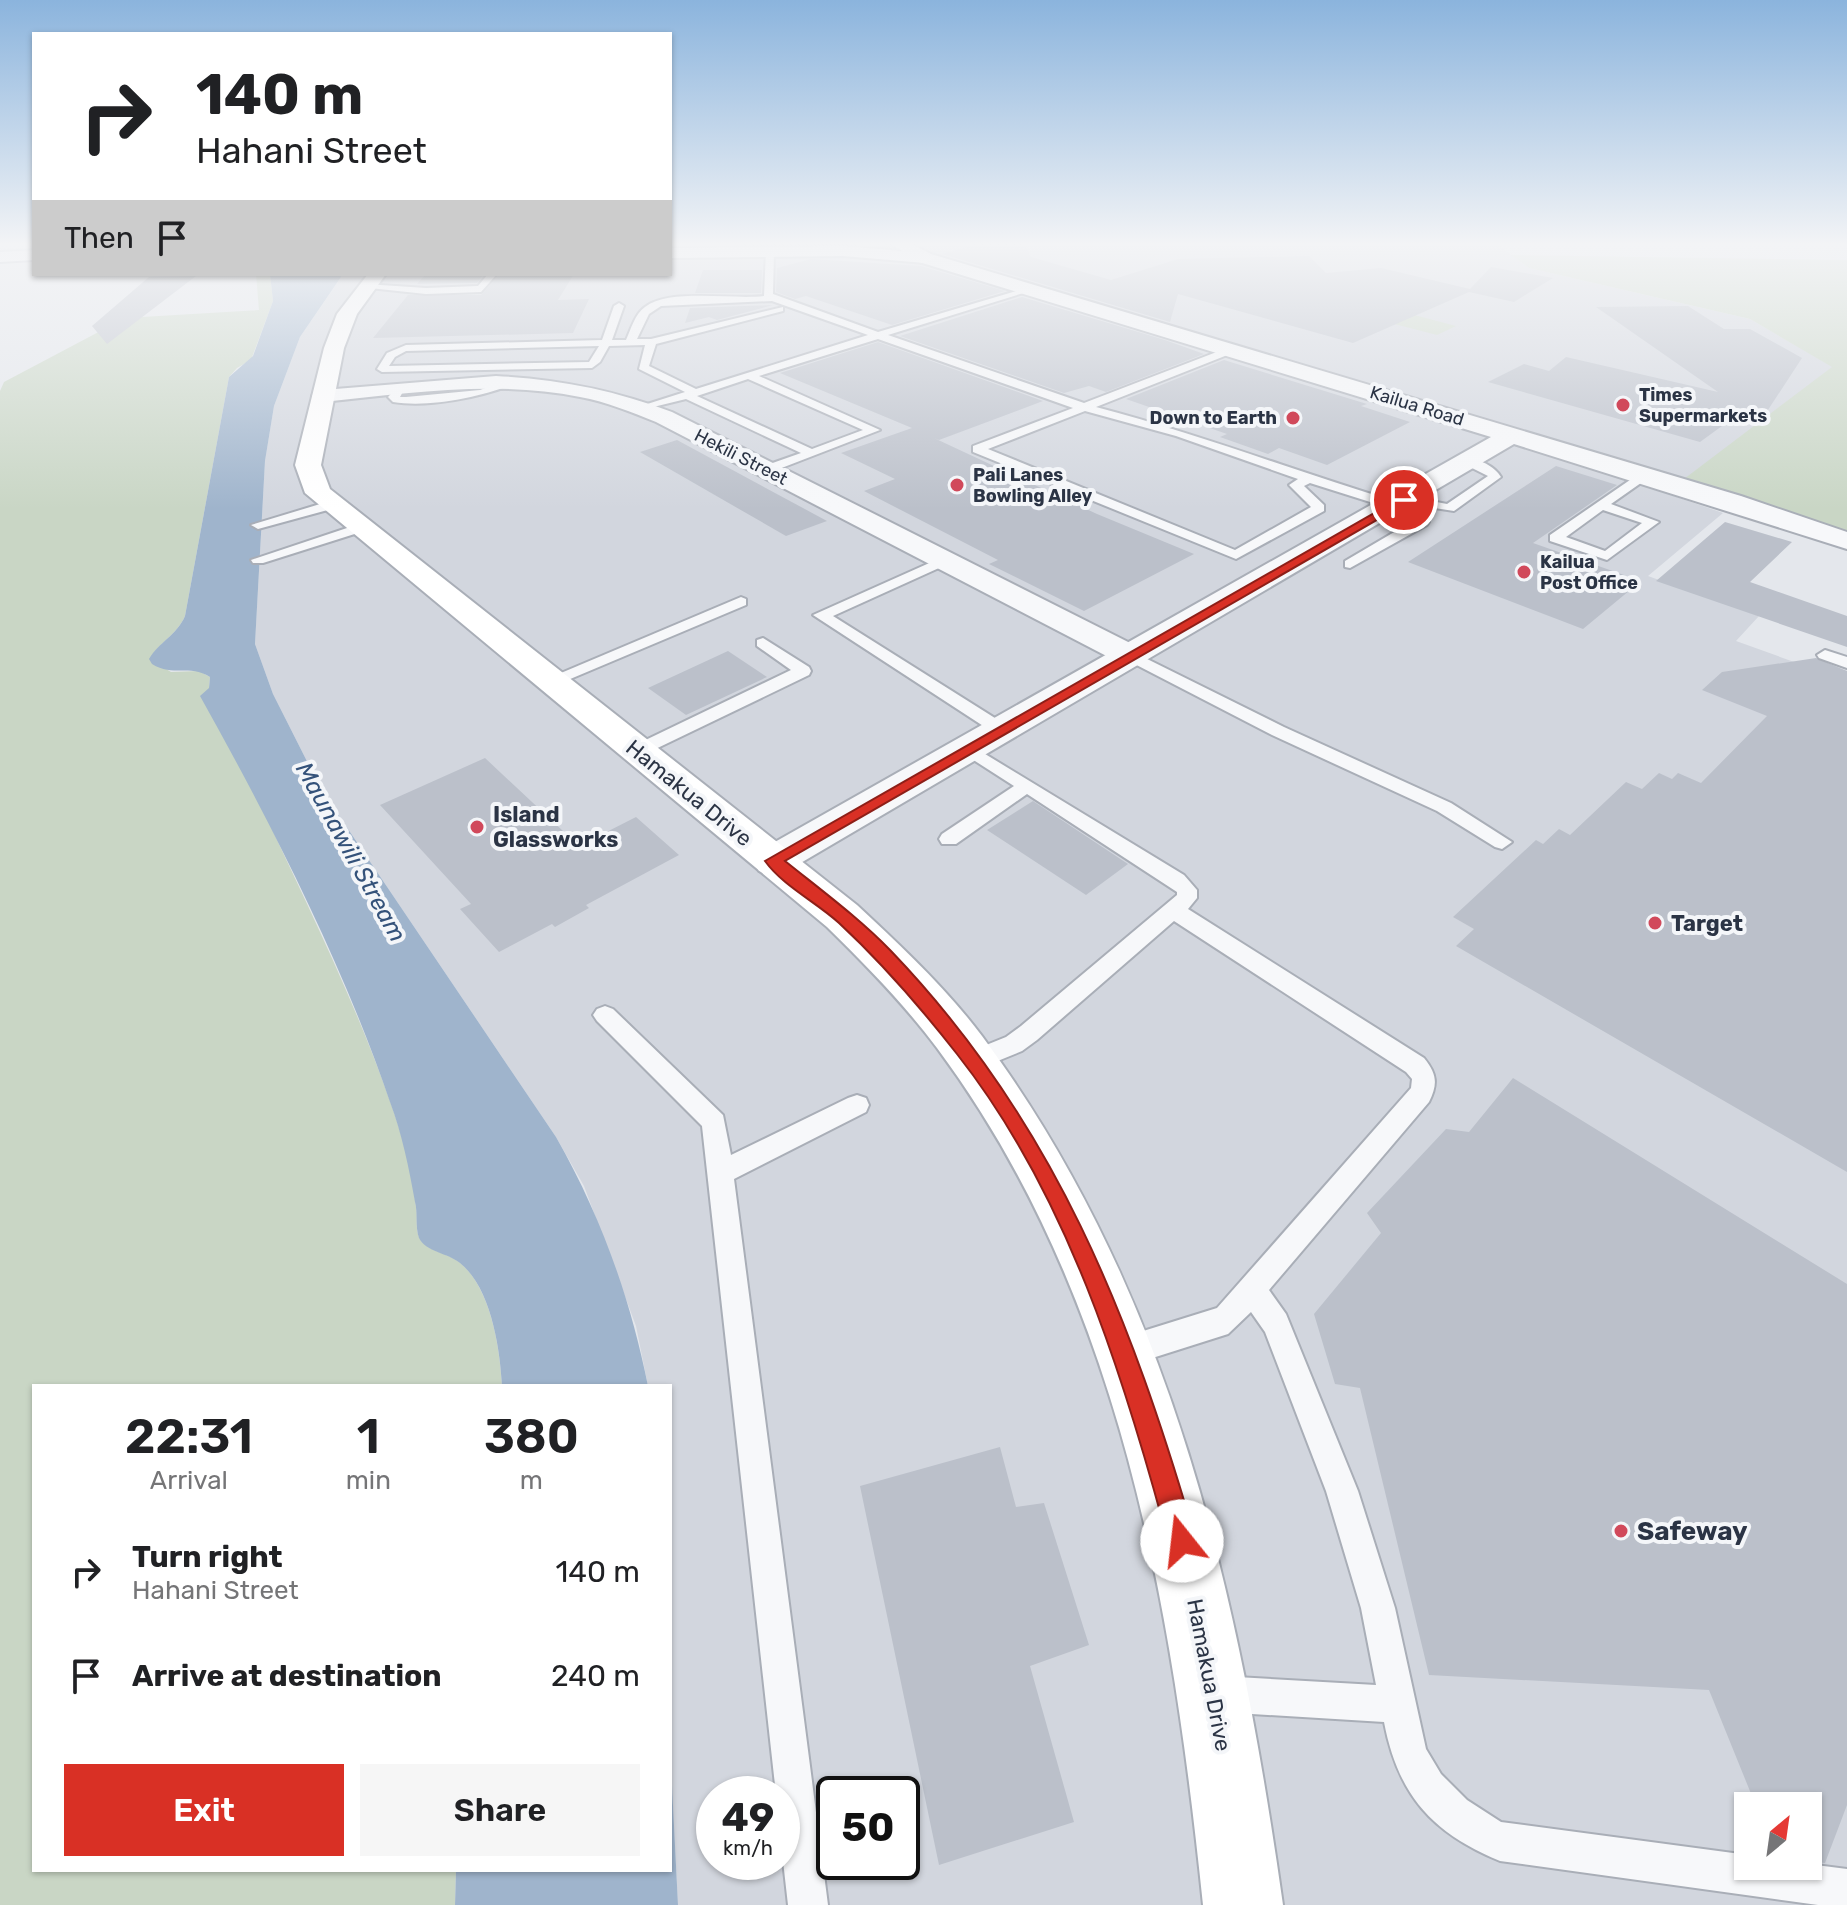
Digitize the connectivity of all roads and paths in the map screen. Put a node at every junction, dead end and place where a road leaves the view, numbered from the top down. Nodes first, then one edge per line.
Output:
1 (340, 331) edge
2 (608, 331) edge
3 (636, 331) edge
4 (693, 331) edge
5 (871, 331) edge
6 (890, 331) edge
7 (1169, 331) edge
8 (880, 334) junction
9 (630, 342) junction
10 (651, 342) junction
11 (603, 343) junction
12 (1231, 350) junction
13 (747, 375) junction
14 (690, 394) junction
15 (323, 396) junction
16 (1084, 407) junction
17 (645, 408) junction
18 (1512, 435) junction
19 (812, 453) junction
20 (766, 470) junction
21 (1643, 475) junction
22 (1302, 482) junction
23 (1399, 502) junction
24 (330, 505) junction
25 (1602, 505) junction
26 (258, 525) dead end
27 (359, 528) junction
28 (1847, 541) edge
29 (258, 560) dead end
30 (945, 560) junction
31 (1350, 564) dead end
32 (741, 602) dead end
33 (763, 643) dead end
34 (1129, 655) junction
35 (1825, 655) dead end
36 (1847, 663) edge
37 (550, 681) junction
38 (1000, 729) junction
39 (967, 748) junction
40 (637, 751) junction
41 (1027, 786) junction
42 (949, 839) dead end
43 (1502, 842) dead end
44 (773, 861) junction
45 (1175, 911) junction
46 (605, 1015) dead end
47 (973, 1061) junction
48 (857, 1105) dead end
49 (720, 1173) junction
50 (1252, 1289) junction
51 (1124, 1352) junction
52 (1214, 1693) junction
53 (1399, 1705) junction
54 (1847, 1889) edge
55 (808, 1905) edge
56 (1243, 1905) edge

1 - 15 main road, Hamakua Drive
2 - 11 lane
3 - 9 lane
4 - 10 lane
5 - 8 lane
6 - 8 lane
7 - 12 street, Kailua Road
8 - 13 lane
8 - 16 lane
9 - 10 lane
9 - 11 lane
10 - 14 lane
11 - 11 lane
12 - 16 lane
12 - 18 street, Kailua Road
13 - 14 lane
13 - 19 lane
14 - 17 lane
14 - 19 lane
15 - 17 street, Hekili Street
15 - 24 main road, Hamakua Drive
16 - 22 lane
16 - 22 lane
17 - 20 street, Hekili Street
18 - 21 street, Kailua Road
18 - 23 street
19 - 20 lane
20 - 30 street, Hekili Street
21 - 25 lane
21 - 28 street, Kailua Road
22 - 23 lane
23 - 31 lane
23 - 34 street
24 - 26 lane
24 - 27 main road, Hamakua Drive
25 - 25 lane
27 - 29 lane
27 - 37 main road, Hamakua Drive
30 - 34 street, Hekili Street
30 - 38 lane
32 - 37 lane
33 - 40 lane
34 - 38 street
34 - 43 lane
35 - 36 lane
37 - 40 main road, Hamakua Drive
38 - 39 street
39 - 41 lane
39 - 44 street
40 - 44 main road, Hamakua Drive
41 - 42 lane
41 - 45 lane
44 - 47 main road, Hamakua Drive
45 - 47 lane
45 - 50 lane
46 - 49 lane
47 - 51 main road, Hamakua Drive
48 - 49 lane
49 - 55 lane
50 - 51 lane
50 - 53 lane
51 - 52 main road, Hamakua Drive
52 - 53 lane
52 - 56 main road, Hamakua Drive
53 - 54 lane

